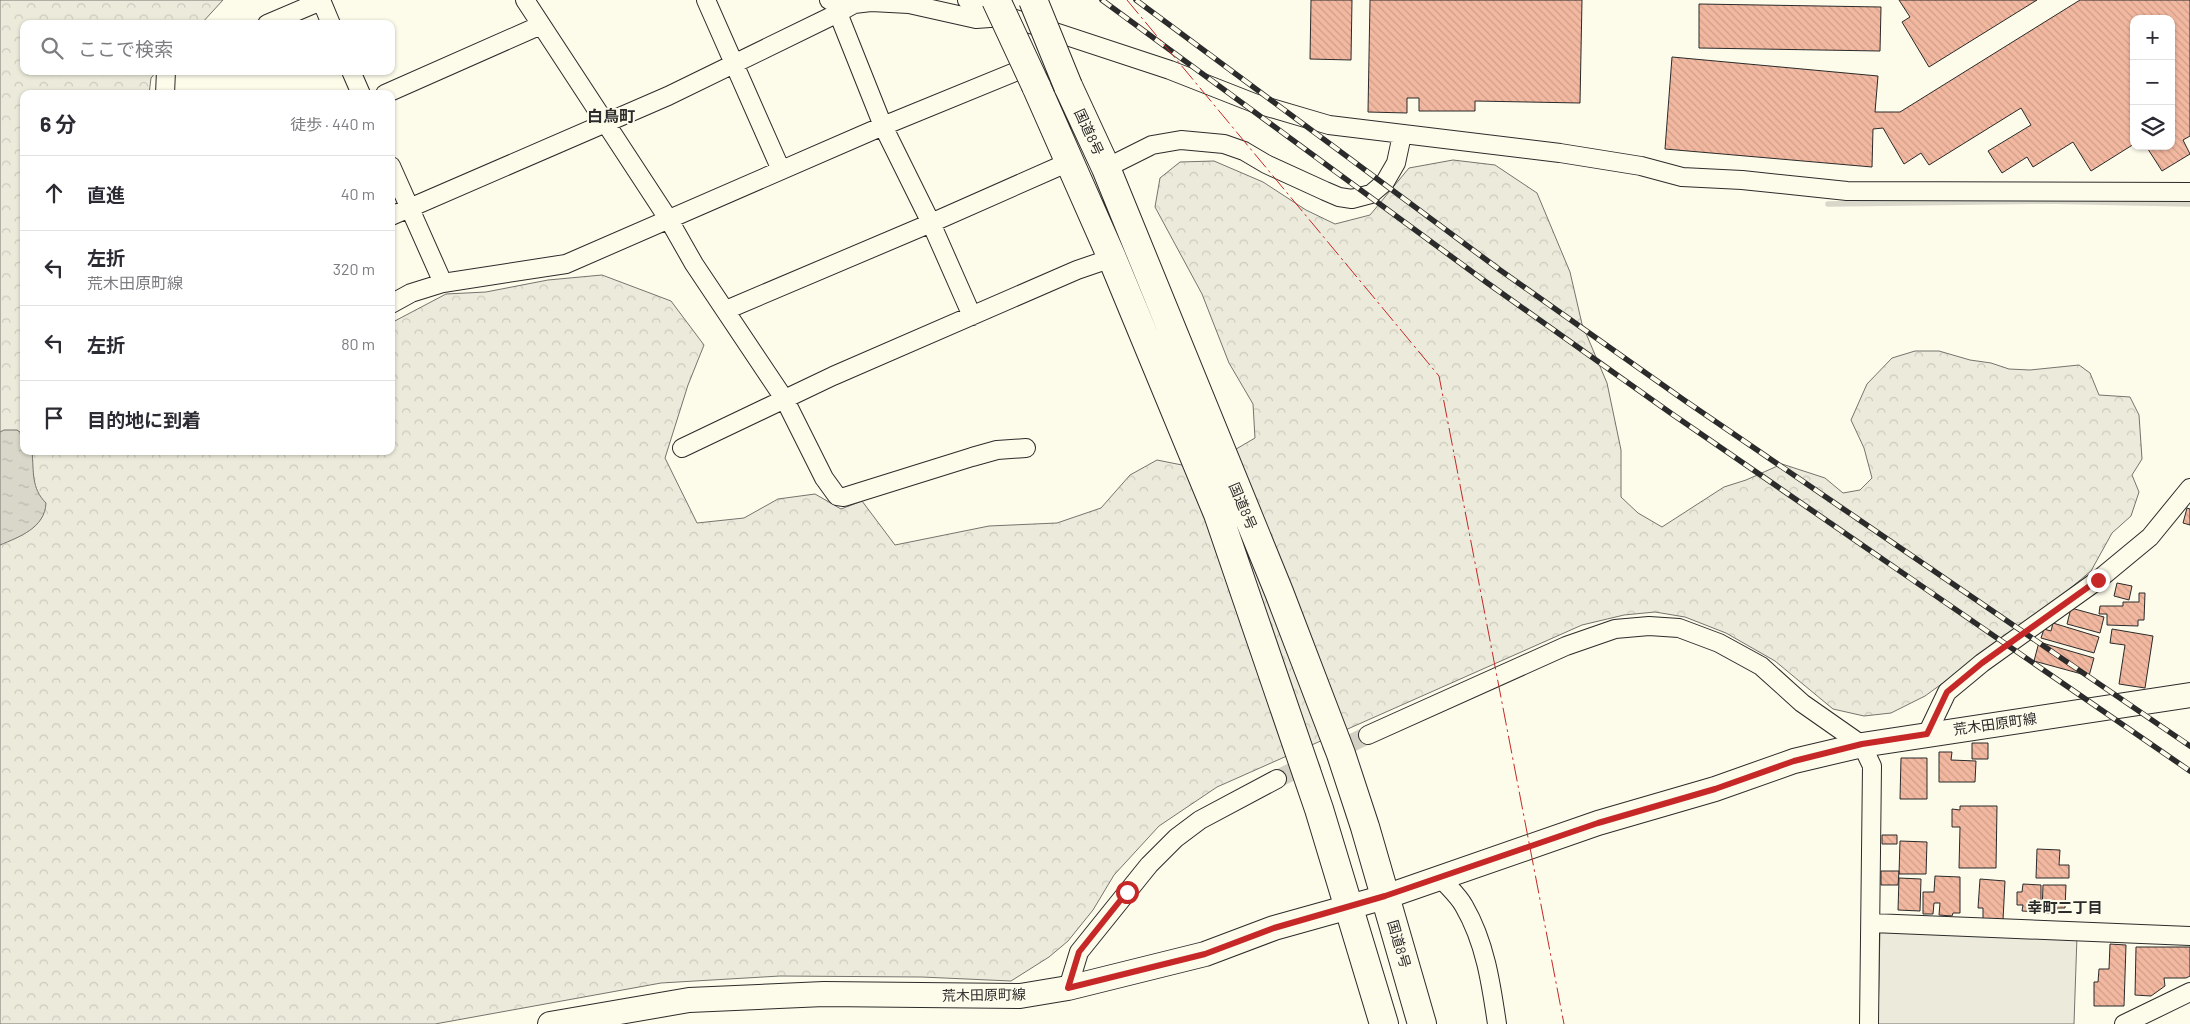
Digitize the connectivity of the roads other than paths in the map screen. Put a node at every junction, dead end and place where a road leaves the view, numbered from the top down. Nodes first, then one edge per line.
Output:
1 (321, 0) edge
2 (525, 0) edge
3 (706, 0) edge
4 (967, 0) edge
5 (1033, 0) edge
6 (833, 7) edge
7 (1003, 8) edge
8 (276, 20) edge
9 (329, 20) edge
10 (541, 25) junction
11 (733, 64) junction
12 (166, 75) edge
13 (353, 75) edge
14 (1032, 77) junction
15 (165, 90) edge
16 (359, 90) edge
17 (394, 90) edge
18 (606, 123) junction
19 (882, 126) junction
20 (1402, 135) junction
21 (1069, 162) junction
22 (1106, 168) junction
23 (781, 170) junction
24 (395, 175) edge
25 (2190, 192) edge
26 (409, 208) junction
27 (395, 214) edge
28 (669, 220) junction
29 (931, 223) junction
30 (1112, 258) junction
31 (443, 283) junction
32 (395, 302) edge
33 (726, 310) junction
34 (972, 316) junction
35 (785, 400) junction
36 (682, 448) dead end
37 (1026, 448) dead end
38 (2190, 488) edge
39 (2190, 695) edge
40 (1927, 734) junction
41 (1368, 735) tunnel mouth
42 (1862, 744) junction
43 (1277, 779) tunnel mouth
44 (1439, 876) junction
45 (1385, 896) junction
46 (1350, 907) junction
47 (1872, 922) junction
48 (2190, 936) edge
49 (1068, 988) junction
50 (2190, 992) edge
51 (550, 1024) edge
52 (1384, 1024) edge
53 (1422, 1024) edge
54 (1496, 1024) edge
55 (1869, 1024) edge
56 (2124, 1024) edge

1 - 8 street
1 - 9 street
2 - 10 street
3 - 11 street
4 - 7 street
5 - 22 highway, 国道8号, bridge
6 - 7 street
6 - 11 street
6 - 19 street
7 - 14 highway, 国道8号, bridge
7 - 20 street
10 - 17 street
10 - 18 street
11 - 18 street
11 - 23 street
12 - 15 street
13 - 16 street
14 - 19 street
14 - 21 highway, 国道8号
18 - 26 street
18 - 28 street
19 - 23 street
19 - 29 street
20 - 22 street
20 - 25 street
21 - 29 street
21 - 30 highway, 国道8号
22 - 45 highway, 国道8号
23 - 28 street
24 - 26 street
26 - 27 street
26 - 31 street
28 - 31 street
28 - 33 street
29 - 33 street
29 - 34 street
30 - 34 street
30 - 46 highway, 国道8号
31 - 32 street
33 - 35 street
34 - 35 street
35 - 36 street
35 - 37 street
38 - 40 street
39 - 40 main road, 荒木田原町線
40 - 42 main road, 荒木田原町線
41 - 42 street
42 - 44 main road, 荒木田原町線
42 - 47 street
43 - 49 street
44 - 45 main road, 荒木田原町線
44 - 54 street
45 - 46 main road, 荒木田原町線
45 - 53 highway, 国道8号
46 - 49 main road, 荒木田原町線
46 - 52 highway, 国道8号
47 - 48 street
47 - 55 street
49 - 51 main road, 荒木田原町線
50 - 56 street

